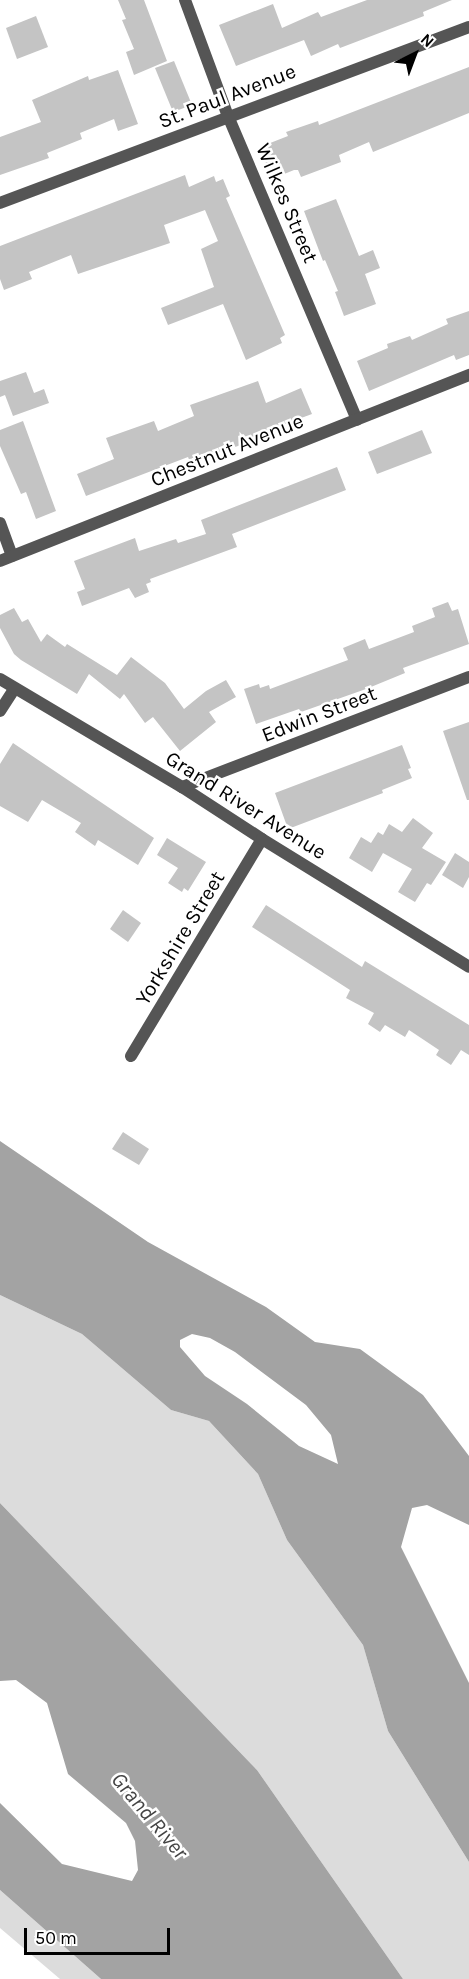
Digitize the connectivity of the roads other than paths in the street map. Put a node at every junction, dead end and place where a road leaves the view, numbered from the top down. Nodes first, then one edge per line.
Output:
1 (185, 0) edge
2 (469, 27) edge
3 (228, 116) junction
4 (0, 203) edge
5 (469, 375) edge
6 (357, 420) junction
7 (0, 523) edge
8 (12, 556) junction
9 (0, 561) edge
10 (469, 677) edge
11 (0, 679) edge
12 (15, 688) junction
13 (0, 711) edge
14 (182, 786) junction
15 (262, 839) junction
16 (469, 967) edge
17 (131, 1056) dead end

1 - 3 street, Wilkes Street
2 - 3 street, St. Paul Avenue
3 - 4 street, St. Paul Avenue
3 - 6 street, Wilkes Street
5 - 6 street, Chestnut Avenue
6 - 8 street, Chestnut Avenue
7 - 8 street
8 - 9 street, Chestnut Avenue
10 - 14 street, Edwin Street
11 - 12 street, Grand River Avenue
12 - 13 street
12 - 14 street, Grand River Avenue
14 - 15 street, Grand River Avenue
15 - 16 street, Grand River Avenue
15 - 17 street, Yorkshire Street

